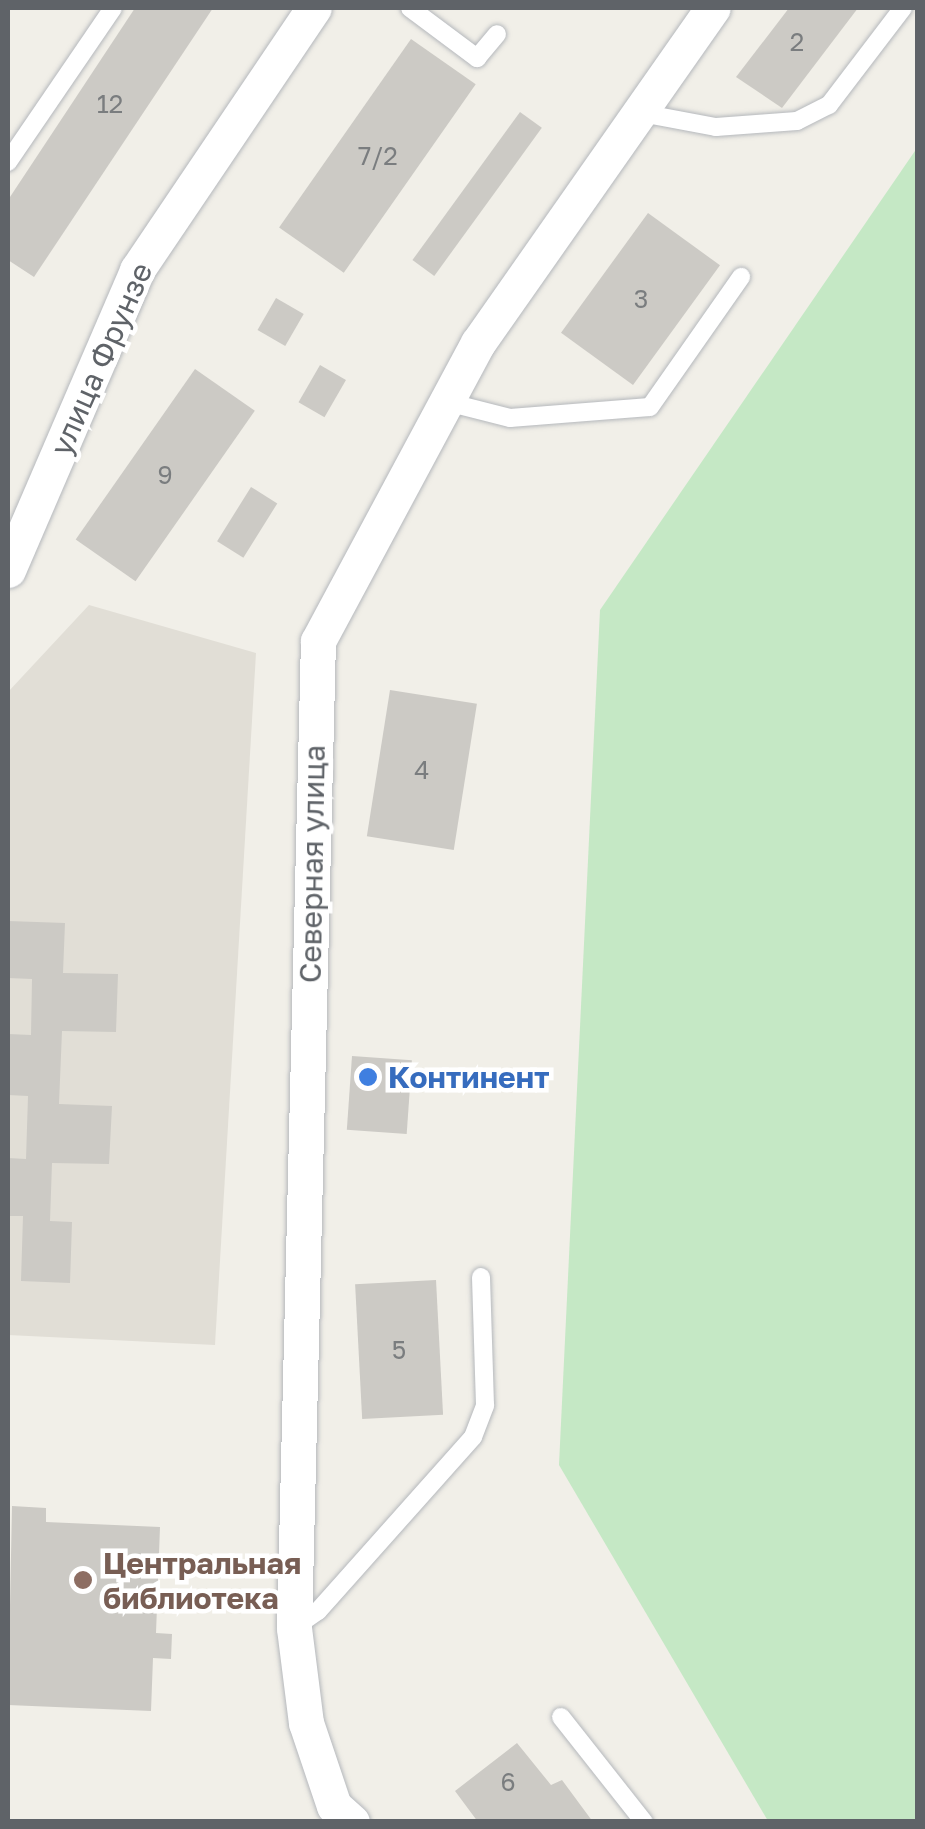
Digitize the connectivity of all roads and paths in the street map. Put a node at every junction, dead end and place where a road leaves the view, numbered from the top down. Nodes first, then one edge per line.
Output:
1 (113, 8) edge
2 (314, 8) edge
3 (410, 8) edge
4 (713, 8) edge
5 (903, 8) edge
6 (497, 34) dead end
7 (641, 113) junction
8 (8, 162) edge
9 (741, 278) dead end
10 (447, 402) junction
11 (8, 570) edge
12 (480, 1277) dead end
13 (294, 1628) junction
14 (561, 1717) dead end
15 (352, 1822) edge
16 (644, 1822) edge

1 - 8 lane
2 - 11 street, улица Фрунзе
3 - 6 lane
4 - 7 street, Северная улица
5 - 7 lane
7 - 10 street, Северная улица
9 - 10 lane
10 - 13 street, Северная улица
12 - 13 lane
13 - 15 street, Северная улица
14 - 16 lane

